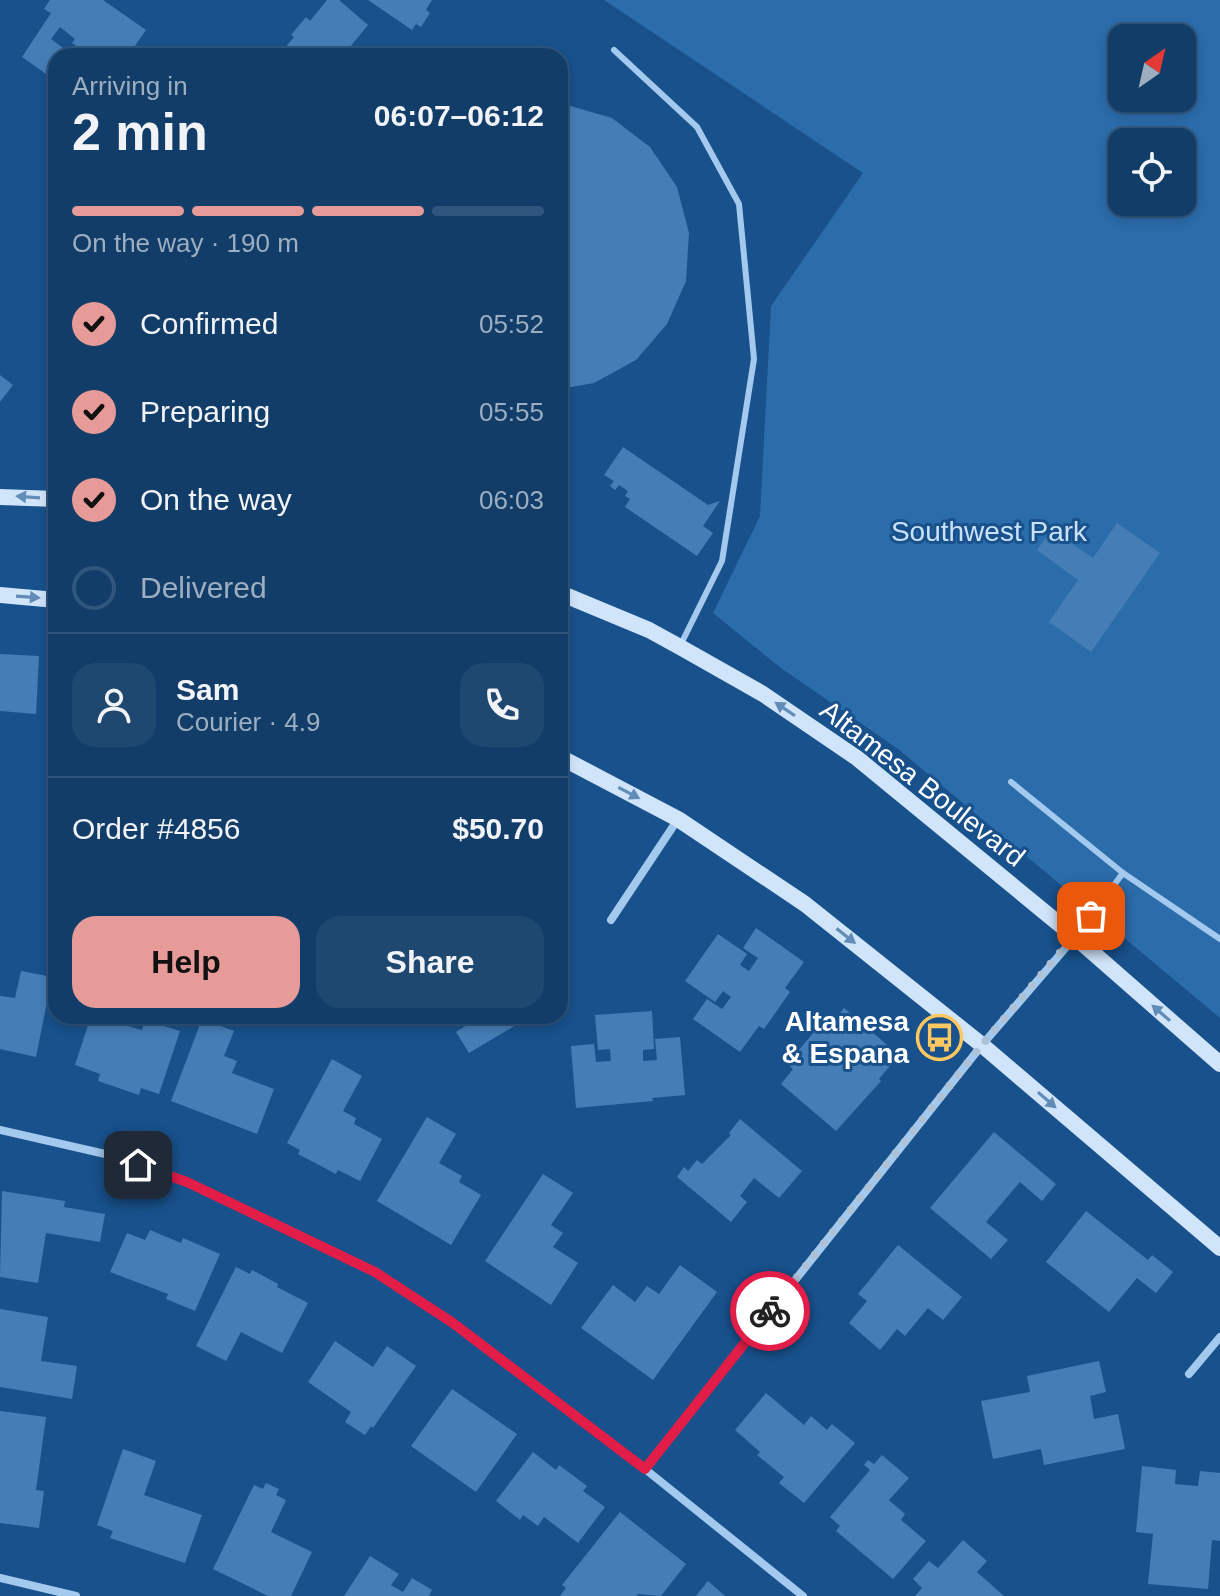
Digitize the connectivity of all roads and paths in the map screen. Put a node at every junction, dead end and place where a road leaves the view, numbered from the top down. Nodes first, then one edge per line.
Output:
1 (614, 50) dead end
2 (0, 497) edge
3 (48, 499) edge
4 (0, 595) edge
5 (568, 596) edge
6 (48, 599) edge
7 (680, 647) junction
8 (568, 761) edge
9 (1011, 782) dead end
10 (678, 819) junction
11 (1123, 873) junction
12 (611, 920) dead end
13 (1075, 937) junction
14 (1220, 939) edge
15 (982, 1045) junction
16 (1220, 1064) edge
17 (0, 1130) edge
18 (1220, 1248) edge
19 (1220, 1337) edge
20 (1189, 1374) dead end
21 (645, 1469) junction
22 (0, 1578) edge
23 (76, 1596) edge
24 (803, 1596) edge

1 - 7 lane
3 -> 2 main road
4 -> 6 main road
5 - 7 main road, Altamesa Boulevard
13 -> 7 main road, Altamesa Boulevard
8 -> 10 main road
9 - 11 lane
10 - 12 street
10 -> 15 main road
11 - 13 lane
11 - 14 lane
13 - 15 street
16 -> 13 main road, Altamesa Boulevard
15 -> 18 main road
15 - 21 street
17 - 21 street
19 - 20 street
21 - 24 street
22 - 23 street

